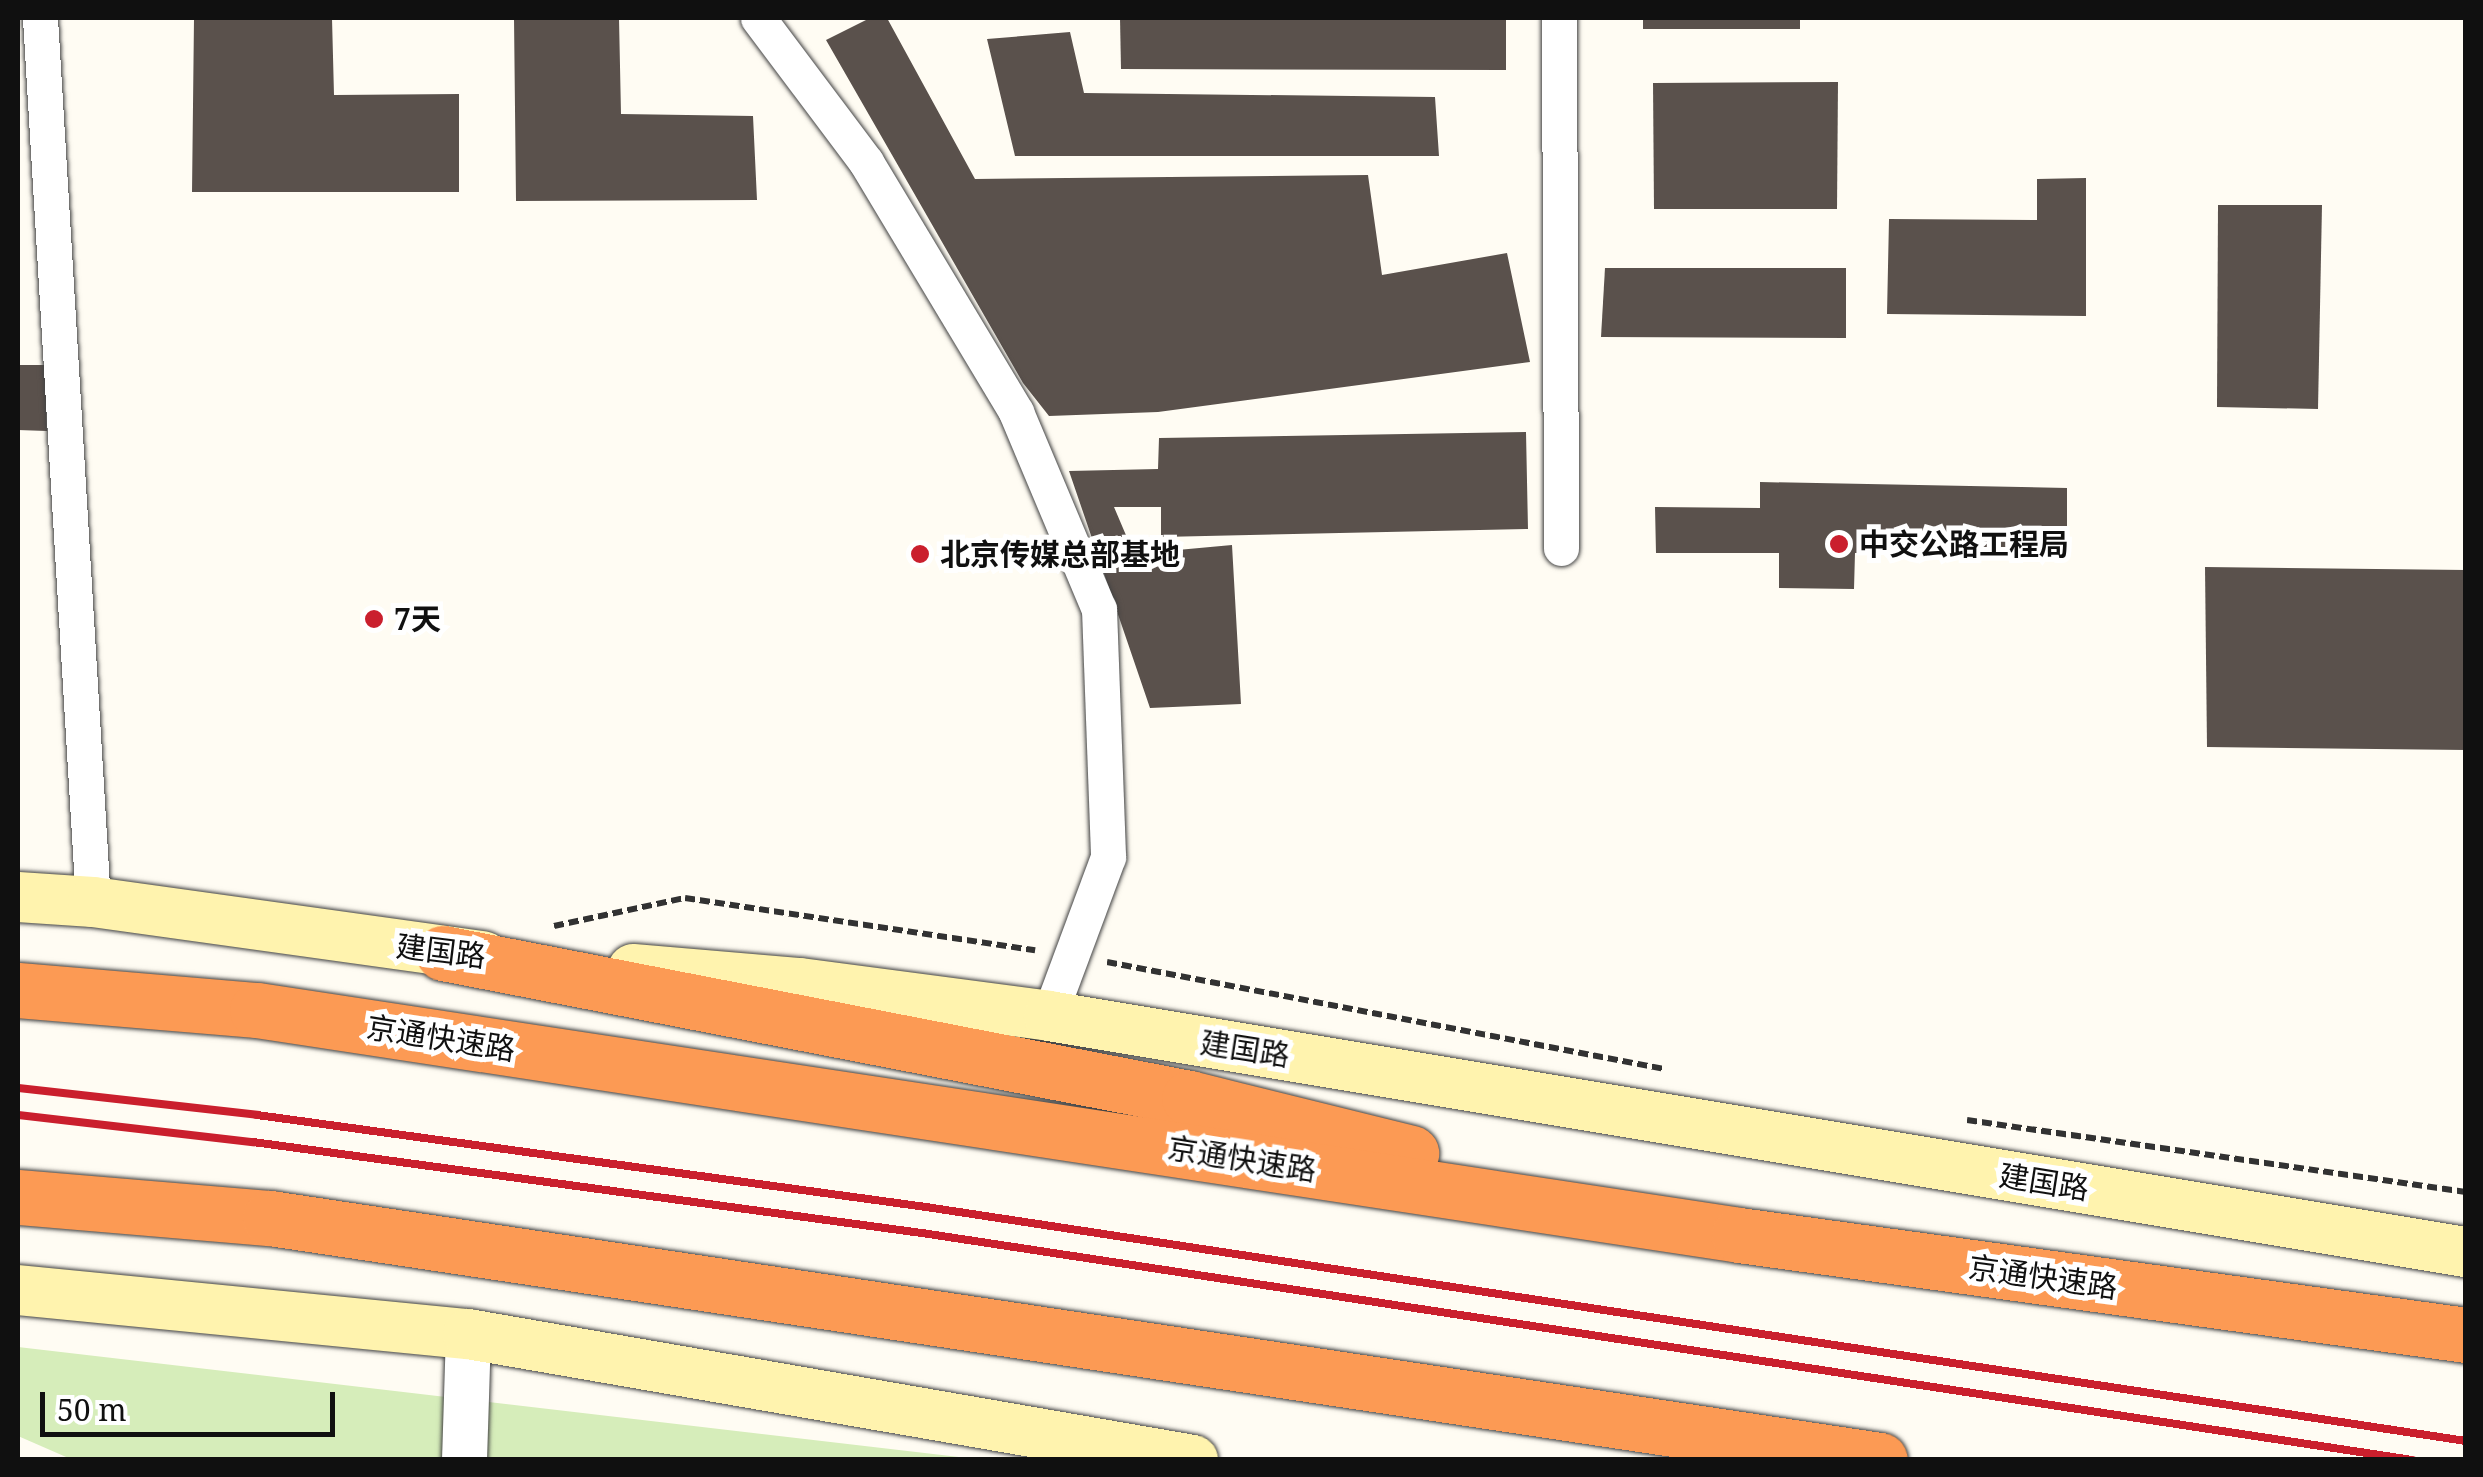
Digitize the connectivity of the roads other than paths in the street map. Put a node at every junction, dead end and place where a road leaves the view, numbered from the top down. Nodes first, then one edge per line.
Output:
1 (40, 18) edge
2 (758, 18) edge
3 (1559, 18) edge
4 (1561, 548) dead end
5 (18, 896) edge
6 (93, 902) junction
7 (444, 953) junction
8 (18, 990) edge
9 (1049, 1016) junction
10 (18, 1197) edge
11 (1739, 1234) junction
12 (2466, 1252) edge
13 (18, 1290) edge
14 (468, 1334) junction
15 (2466, 1336) edge
16 (464, 1460) edge
17 (1193, 1460) edge
18 (1880, 1460) edge

1 - 6 street
2 - 9 street
3 - 4 street
5 - 6 main road, 建国路
6 - 7 main road, 建国路
7 - 9 main road, 建国路
7 - 11 highway
8 - 11 highway, 京通快速路
9 - 12 main road, 建国路
10 - 18 highway
11 - 15 highway, 京通快速路
13 - 14 main road
14 - 16 street
14 - 17 main road

